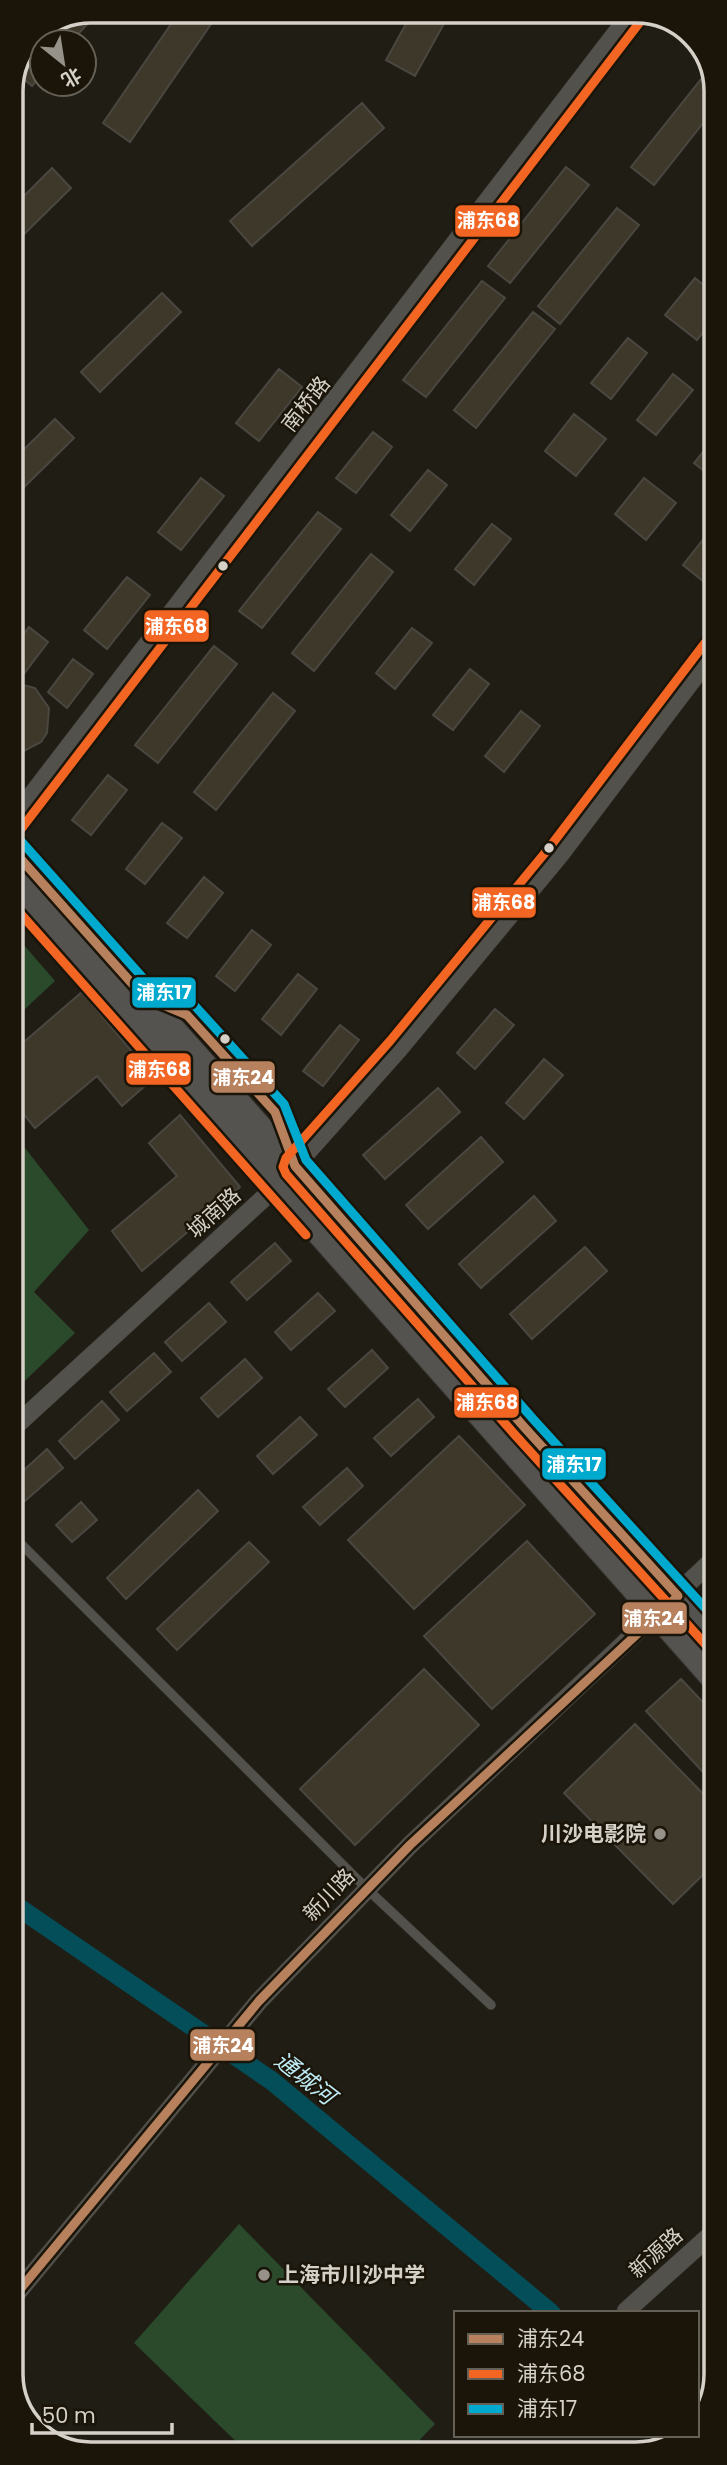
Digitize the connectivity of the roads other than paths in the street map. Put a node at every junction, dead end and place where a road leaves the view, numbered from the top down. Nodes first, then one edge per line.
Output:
1 (624, 23) edge
2 (704, 665) edge
3 (23, 806) edge
4 (23, 861) edge
5 (23, 897) edge
6 (286, 1175) junction
7 (23, 1419) edge
8 (23, 1546) edge
9 (704, 1569) edge
10 (678, 1596) junction
11 (658, 1615) junction
12 (704, 1625) edge
13 (704, 1667) edge
14 (367, 1889) junction
15 (491, 2005) dead end
16 (704, 2241) edge
17 (23, 2286) edge
18 (626, 2311) dead end

1 - 3 street, 南桥路
2 - 6 street, 城南路
4 - 6 main road
5 - 6 main road
6 - 7 street, 城南路
6 - 10 main road
6 - 11 main road
8 - 14 lane
9 - 10 street, 新川路
10 - 11 street, 新川路
10 - 12 main road
11 - 13 main road
11 - 14 street, 新川路
14 - 15 lane
14 - 17 street, 新川路
16 - 18 street, 新源路

